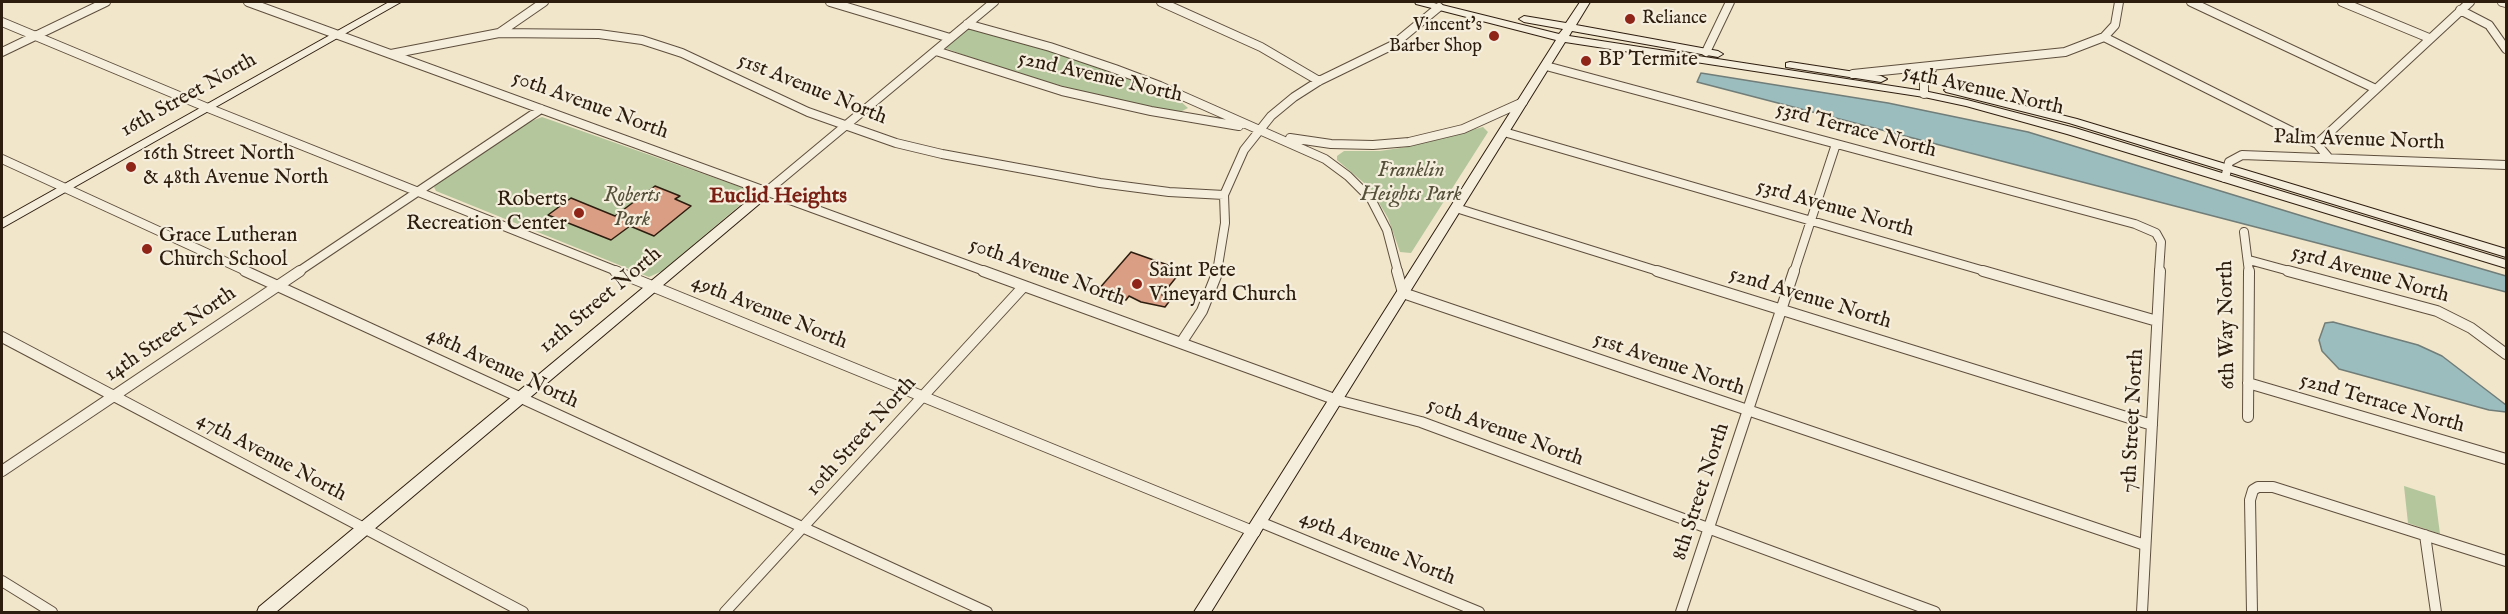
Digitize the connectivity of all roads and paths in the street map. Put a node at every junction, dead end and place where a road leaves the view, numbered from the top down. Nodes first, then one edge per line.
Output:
1 (106, 2) edge
2 (251, 2) edge
3 (396, 2) edge
4 (544, 2) edge
5 (830, 2) edge
6 (994, 2) edge
7 (1161, 2) edge
8 (1420, 2) edge
9 (1585, 2) edge
10 (1730, 2) edge
11 (2119, 2) edge
12 (2191, 2) edge
13 (2342, 2) edge
14 (2470, 2) edge
15 (2502, 2) edge
16 (2506, 3) edge
17 (1439, 7) junction
18 (2460, 10) junction
19 (2, 22) edge
20 (967, 24) junction
21 (499, 33) junction
22 (1565, 33) junction
23 (338, 35) junction
24 (36, 36) junction
25 (2104, 37) junction
26 (950, 38) junction
27 (2428, 38) junction
28 (2506, 49) edge
29 (936, 51) junction
30 (2, 52) edge
31 (1706, 52) junction
32 (390, 54) junction
33 (1546, 66) junction
34 (1934, 66) junction
35 (1853, 74) junction
36 (1319, 81) junction
37 (2376, 89) junction
38 (1923, 90) junction
39 (1522, 102) junction
40 (208, 108) junction
41 (541, 109) junction
42 (844, 126) junction
43 (1260, 131) junction
44 (1504, 132) junction
45 (1836, 144) junction
46 (2317, 144) junction
47 (2328, 157) junction
48 (2, 159) edge
49 (2506, 165) edge
50 (2226, 173) junction
51 (65, 188) junction
52 (418, 190) junction
53 (767, 191) junction
54 (1224, 195) junction
55 (1456, 208) junction
56 (1810, 220) junction
57 (2, 224) edge
58 (2244, 232) dead end
59 (2156, 233) joint
60 (2506, 253) edge
61 (2249, 260) junction
62 (2506, 264) edge
63 (277, 286) junction
64 (652, 286) junction
65 (1024, 286) junction
66 (1403, 294) junction
67 (1782, 309) junction
68 (2157, 321) junction
69 (2, 337) edge
70 (1181, 343) junction
71 (2506, 354) edge
72 (2248, 383) junction
73 (114, 396) junction
74 (520, 396) junction
75 (922, 397) junction
76 (1336, 399) junction
77 (1748, 410) junction
78 (2248, 417) dead end
79 (2152, 425) junction
80 (2506, 459) edge
81 (2, 471) edge
82 (1257, 527) junction
83 (365, 528) junction
84 (804, 528) junction
85 (1709, 528) junction
86 (2425, 535) junction
87 (2145, 544) junction
88 (2506, 561) edge
89 (2, 581) edge
90 (52, 612) edge
91 (265, 612) edge
92 (523, 612) edge
93 (725, 612) edge
94 (987, 612) edge
95 (1202, 612) edge
96 (1479, 612) edge
97 (1681, 612) edge
98 (1935, 612) edge
99 (2142, 612) edge
100 (2252, 612) edge
101 (2436, 612) edge

1 - 24 street
2 - 23 street, 50th Avenue North
3 - 23 main road, 16th Street North
4 - 21 street
5 - 26 street
6 - 20 street, 12th Street North
7 - 36 street
8 - 17 main road, 54th Avenue North
9 - 22 main road
10 - 31 street
11 - 25 street
12 - 37 street
13 - 27 street
14 - 18 street
15 - 16 street
17 - 22 main road, 54th Avenue North
17 - 36 street
18 - 27 street
18 - 28 street
19 - 24 street, 49th Avenue North
20 - 26 street, 12th Street North
20 - 43 street, 52nd Avenue North
21 - 32 street, 51st Avenue North
21 - 42 street, 51st Avenue North
22 - 31 main road, 54th Avenue North
22 - 33 main road
22 - 38 main road, 54th Avenue North
23 - 32 street, 50th Avenue North
23 - 40 main road, 16th Street North
24 - 30 street
24 - 40 street, 49th Avenue North
25 - 34 street
25 - 46 street
26 - 29 street, 12th Street North
27 - 37 street
29 - 42 street, 12th Street North
29 - 43 street, 52nd Avenue North
31 - 35 main road, 54th Avenue North
32 - 41 street, 50th Avenue North
33 - 39 main road
33 - 45 street, 53rd Terrace North
34 - 35 street
34 - 38 street
35 - 38 main road, 54th Avenue North
36 - 43 street
37 - 46 street
38 - 50 main road, 54th Avenue North
39 - 43 street, 52nd Avenue North
39 - 44 main road
40 - 51 main road, 16th Street North
40 - 52 street, 49th Avenue North
41 - 52 street, 14th Street North
41 - 53 street, 50th Avenue North
42 - 53 street, 12th Street North
42 - 54 street, 51st Avenue North
43 - 54 street
43 - 66 street
44 - 55 main road
44 - 56 street, 53rd Avenue North
45 - 56 street, 8th Street North
45 - 59 street, 53rd Terrace North
46 - 47 street
47 - 49 street, Palm Avenue North
47 - 50 street, Palm Avenue North
48 - 51 street, 48th Avenue North
50 - 60 main road, 54th Avenue North
50 - 62 main road, 54th Avenue North
51 - 57 main road, 16th Street North
51 - 63 street, 48th Avenue North
52 - 63 street, 14th Street North
52 - 64 street, 49th Avenue North
53 - 64 main road, 12th Street North
53 - 65 street, 50th Avenue North
54 - 70 street
55 - 66 main road
55 - 67 street, 52nd Avenue North
56 - 67 street, 8th Street North
56 - 68 street, 53rd Avenue North
58 - 61 street, 6th Way North
59 - 68 street, 7th Street North
61 - 71 street, 53rd Avenue North
61 - 72 street, 6th Way North
63 - 73 street, 14th Street North
63 - 74 street, 48th Avenue North
64 - 74 main road, 12th Street North
64 - 75 street, 49th Avenue North
65 - 70 street, 50th Avenue North
65 - 75 street, 10th Street North
66 - 76 main road
66 - 77 street, 51st Avenue North
67 - 77 street, 8th Street North
67 - 79 street, 52nd Avenue North
68 - 79 street, 7th Street North
69 - 73 street, 47th Avenue North
70 - 76 street, 50th Avenue North
72 - 78 street, 6th Way North
72 - 80 street, 52nd Terrace North
73 - 81 street, 14th Street North
73 - 83 street, 47th Avenue North
74 - 83 main road, 12th Street North
74 - 84 street, 48th Avenue North
75 - 82 street, 49th Avenue North
75 - 84 street, 10th Street North
76 - 82 main road
76 - 85 street, 50th Avenue North
77 - 85 street, 8th Street North
77 - 87 street, 51st Avenue North
79 - 87 street, 7th Street North
82 - 95 main road
82 - 96 street, 49th Avenue North
83 - 91 main road, 12th Street North
83 - 92 street, 47th Avenue North
84 - 93 street, 10th Street North
84 - 94 street, 48th Avenue North
85 - 97 street, 8th Street North
85 - 98 street, 50th Avenue North
86 - 88 street
86 - 100 street
86 - 101 street
87 - 99 street, 7th Street North
89 - 90 street

